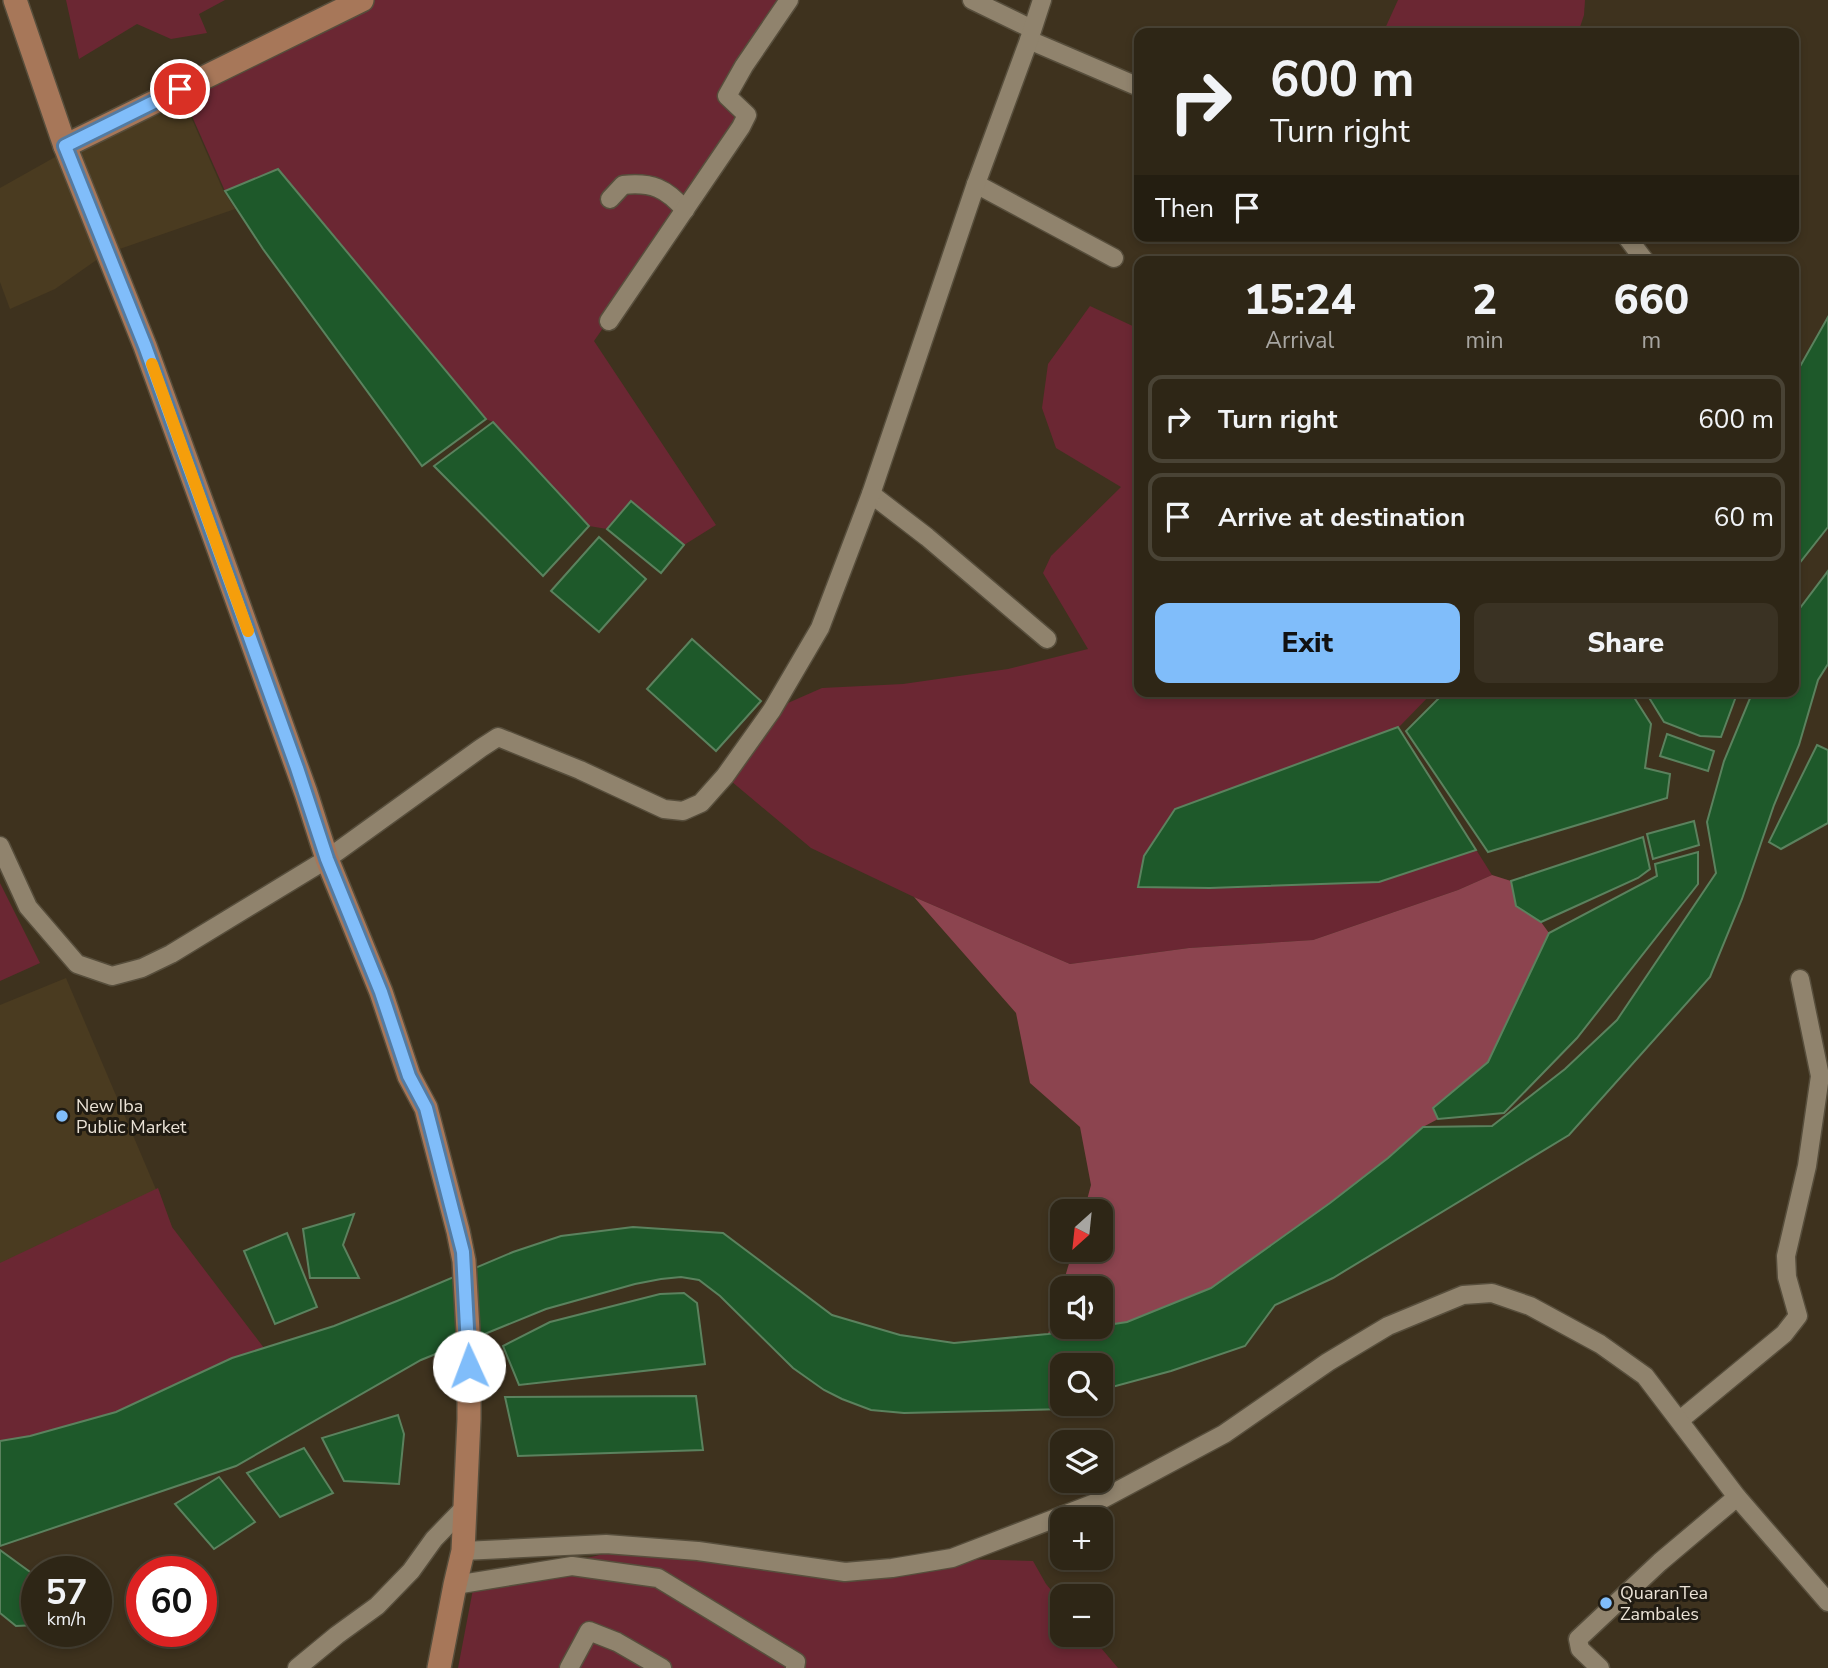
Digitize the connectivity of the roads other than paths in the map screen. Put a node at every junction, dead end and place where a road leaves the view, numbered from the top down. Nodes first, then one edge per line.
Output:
1 (15, 0) edge
2 (362, 0) edge
3 (789, 0) edge
4 (972, 0) edge
5 (1042, 0) edge
6 (1030, 35) junction
7 (1134, 85) edge
8 (65, 146) junction
9 (976, 184) junction
10 (610, 199) dead end
11 (685, 210) junction
12 (1631, 242) edge
13 (1641, 256) edge
14 (1114, 258) dead end
15 (608, 321) dead end
16 (871, 494) junction
17 (1047, 639) dead end
18 (0, 846) edge
19 (327, 859) junction
20 (1800, 979) dead end
21 (1680, 1420) junction
22 (1737, 1497) junction
23 (465, 1507) junction
24 (463, 1551) junction
25 (455, 1585) junction
26 (1828, 1602) edge
27 (297, 1668) edge
28 (439, 1668) edge
29 (569, 1668) edge
30 (663, 1668) edge
31 (795, 1668) edge
32 (1601, 1668) edge

1 - 8 main road
2 - 8 main road
3 - 11 street
4 - 6 street
5 - 6 street
6 - 7 street
6 - 9 street
8 - 19 main road
9 - 14 street
9 - 16 street
10 - 11 street
11 - 15 street
12 - 13 street
16 - 17 street
16 - 19 street
18 - 19 street
19 - 23 main road
20 - 21 street
21 - 22 street
21 - 24 street
22 - 26 street
22 - 32 street
23 - 24 main road
23 - 27 street
24 - 25 main road
25 - 28 main road
25 - 31 street
29 - 30 street

